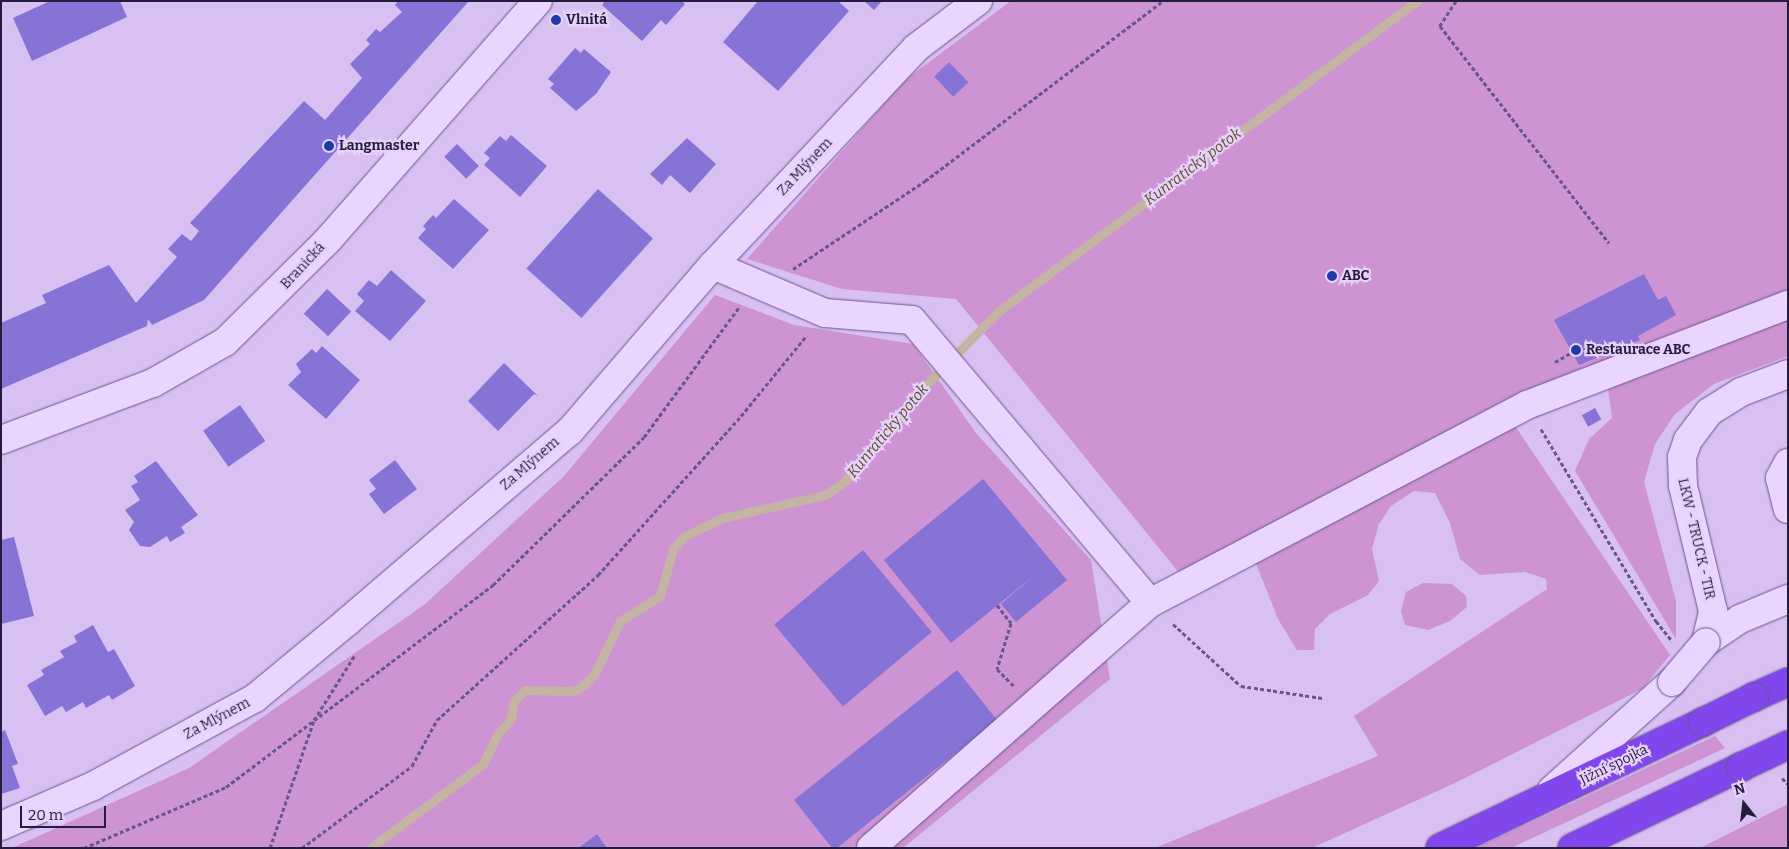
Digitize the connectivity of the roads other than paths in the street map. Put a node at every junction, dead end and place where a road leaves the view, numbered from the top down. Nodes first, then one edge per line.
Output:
1 (538, 1) edge
2 (978, 1) edge
3 (713, 265) junction
4 (1788, 305) edge
5 (1788, 374) edge
6 (1, 440) edge
7 (1788, 463) edge
8 (1788, 509) edge
9 (1788, 599) edge
10 (1150, 602) junction
11 (1706, 642) junction
12 (1788, 682) edge
13 (1788, 745) edge
14 (1544, 798) junction
15 (1, 826) edge
16 (871, 848) edge
17 (1440, 848) edge
18 (1572, 848) edge

1 - 6 street, Branická
2 - 3 street, Za Mlýnem
3 - 10 street
3 - 15 street, Za Mlýnem
4 - 10 street
5 - 11 street, LKW - TRUCK - TIR
7 - 8 street
9 - 11 street
10 - 16 street
11 - 14 street, bridge
12 - 14 highway, Jižní spojka, bridge
13 - 18 highway, bridge
14 - 17 highway, Jižní spojka

